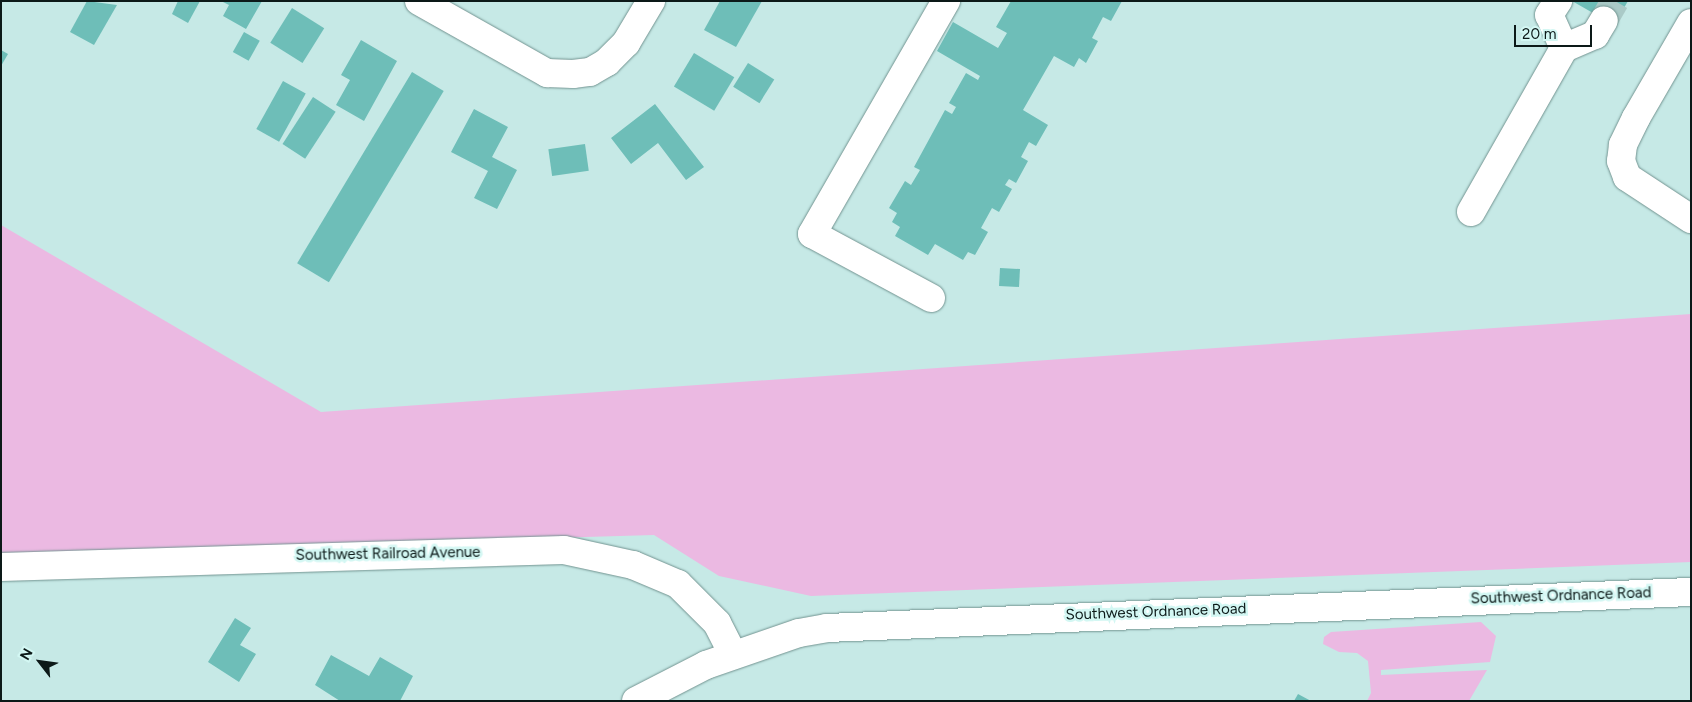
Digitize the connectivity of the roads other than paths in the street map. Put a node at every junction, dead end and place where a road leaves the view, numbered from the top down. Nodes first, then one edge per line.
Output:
1 (419, 1) edge
2 (651, 1) edge
3 (946, 1) edge
4 (1558, 1) edge
5 (1604, 20) tunnel mouth
6 (1691, 23) edge
7 (1564, 48) junction
8 (1471, 212) dead end
9 (1691, 219) edge
10 (932, 298) dead end
11 (1, 567) edge
12 (1691, 592) edge
13 (733, 655) junction
14 (636, 701) edge

1 - 2 street
3 - 10 street
4 - 7 street
5 - 7 street
6 - 9 street
7 - 8 street
11 - 13 street, Southwest Railroad Avenue
12 - 13 street, Southwest Ordnance Road
13 - 14 street, Southwest Ordnance Road

